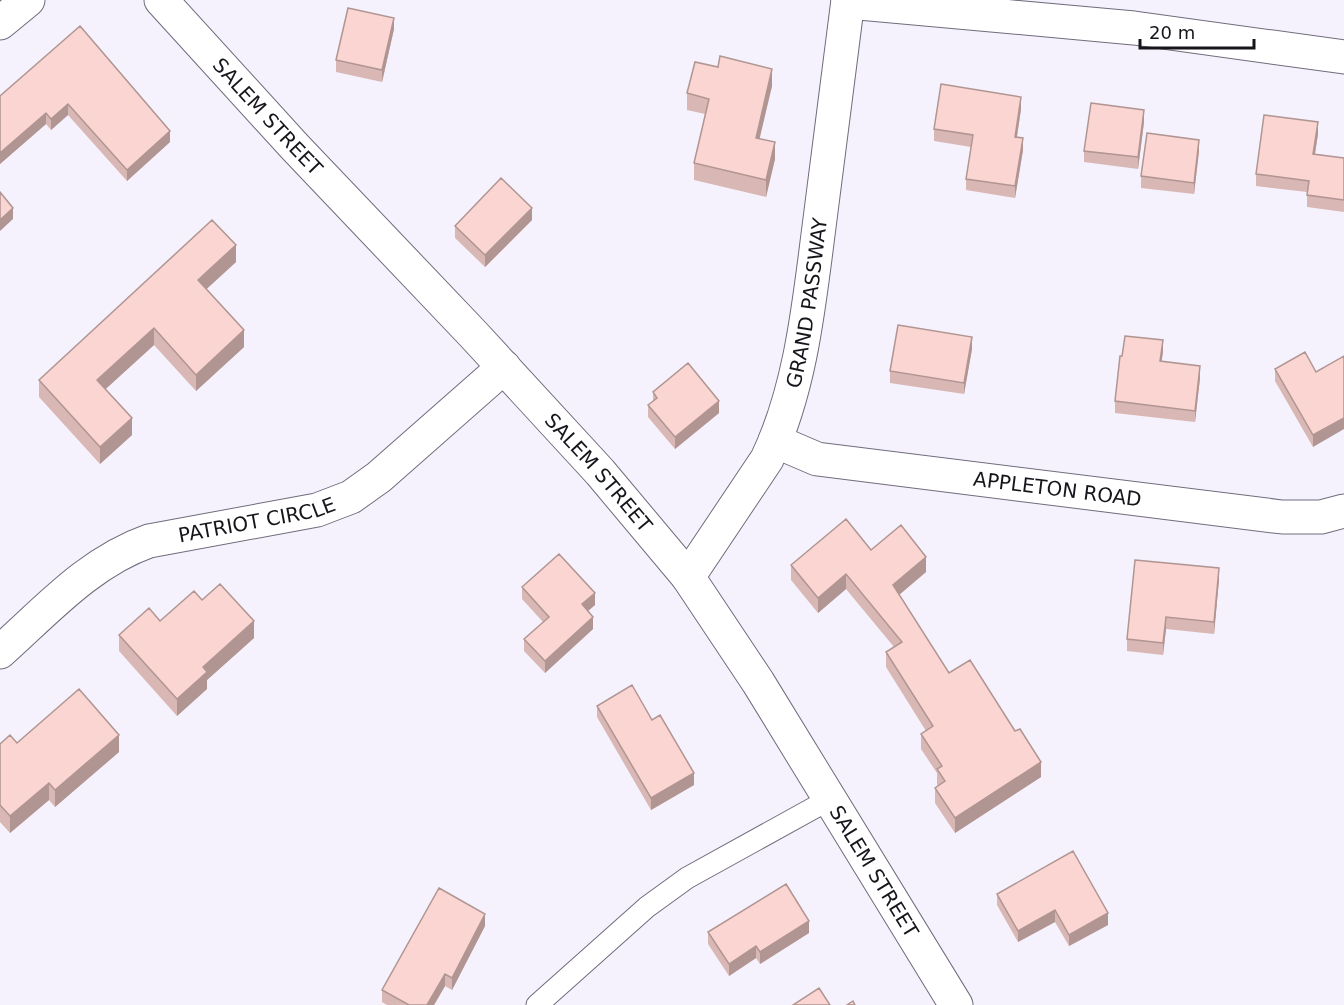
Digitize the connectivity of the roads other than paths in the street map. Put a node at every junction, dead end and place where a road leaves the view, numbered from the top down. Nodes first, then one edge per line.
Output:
1 (28, 0) edge
2 (161, 0) edge
3 (848, 1) edge
4 (0, 23) edge
5 (1344, 57) edge
6 (504, 367) junction
7 (775, 441) junction
8 (1344, 511) edge
9 (688, 577) junction
10 (0, 652) edge
11 (830, 799) junction
12 (537, 1005) edge
13 (956, 1005) edge

1 - 4 street
2 - 6 street, SALEM STREET
3 - 5 street
3 - 7 street, GRAND PASSWAY
6 - 9 street, SALEM STREET
6 - 10 street, PATRIOT CIRCLE
7 - 8 street, APPLETON ROAD
7 - 9 street, GRAND PASSWAY
9 - 11 street, SALEM STREET
11 - 12 lane
11 - 13 street, SALEM STREET

